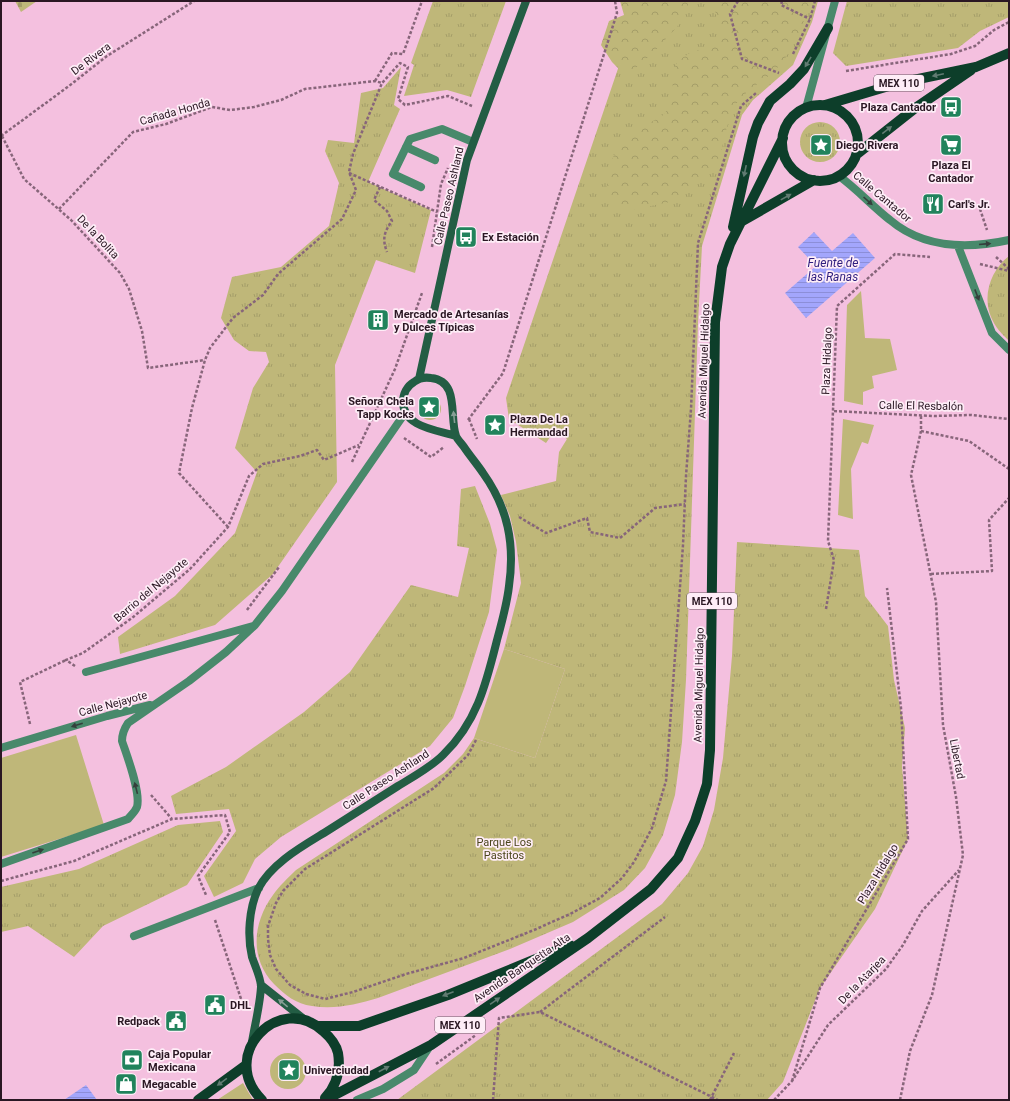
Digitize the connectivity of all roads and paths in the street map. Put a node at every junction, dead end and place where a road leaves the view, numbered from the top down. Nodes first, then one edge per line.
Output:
1 (194, 1) edge
2 (422, 1) edge
3 (526, 1) edge
4 (614, 1) edge
5 (738, 1) edge
6 (782, 1) edge
7 (815, 1) edge
8 (836, 1) edge
9 (810, 19) junction
10 (1009, 22) edge
11 (828, 28) junction
12 (1009, 53) edge
13 (790, 60) dead end
14 (976, 67) junction
15 (783, 69) dead end
16 (846, 71) dead end
17 (780, 73) junction
18 (774, 78) dead end
19 (375, 81) junction
20 (382, 83) junction
21 (758, 92) dead end
22 (472, 106) dead end
23 (824, 106) junction
24 (806, 108) junction
25 (2, 136) edge
26 (783, 138) junction
27 (473, 142) junction
28 (406, 147) junction
29 (857, 154) junction
30 (435, 160) dead end
31 (349, 172) junction
32 (839, 176) junction
33 (814, 180) junction
34 (380, 186) junction
35 (421, 187) dead end
36 (59, 209) junction
37 (980, 209) dead end
38 (437, 212) dead end
39 (983, 215) dead end
40 (739, 223) junction
41 (1009, 240) edge
42 (730, 244) junction
43 (958, 246) junction
44 (387, 252) dead end
45 (994, 256) dead end
46 (933, 257) dead end
47 (963, 259) junction
48 (1009, 270) edge
49 (1009, 350) edge
50 (205, 360) junction
51 (419, 379) junction
52 (834, 411) junction
53 (405, 413) junction
54 (921, 415) junction
55 (1009, 419) edge
56 (921, 431) junction
57 (456, 436) junction
58 (478, 440) dead end
59 (352, 464) dead end
60 (1009, 469) edge
61 (1009, 498) edge
62 (685, 504) junction
63 (513, 514) dead end
64 (228, 527) junction
65 (282, 563) dead end
66 (930, 574) junction
67 (887, 588) dead end
68 (826, 609) dead end
69 (255, 625) junction
70 (230, 632) junction
71 (66, 660) junction
72 (86, 672) joint
73 (155, 704) junction
74 (31, 729) dead end
75 (476, 739) dead end
76 (1, 748) edge
77 (1, 864) edge
78 (960, 869) junction
79 (1, 881) edge
80 (259, 888) junction
81 (210, 907) junction
82 (665, 917) dead end
83 (134, 936) dead end
84 (588, 938) junction
85 (261, 985) junction
86 (244, 1009) dead end
87 (540, 1012) junction
88 (499, 1018) junction
89 (305, 1020) junction
90 (492, 1022) dead end
91 (318, 1026) junction
92 (480, 1032) dead end
93 (252, 1042) junction
94 (431, 1044) junction
95 (734, 1053) dead end
96 (246, 1065) junction
97 (431, 1068) dead end
98 (792, 1081) junction
99 (712, 1097) junction
100 (198, 1100) edge
101 (262, 1100) edge
102 (324, 1100) edge
103 (357, 1100) edge
104 (493, 1100) edge
105 (710, 1100) edge
106 (718, 1100) edge
107 (774, 1100) edge
108 (900, 1100) edge

1 - 25 path, De Rivera
2 - 19 path
3 - 27 street, Calle Paseo Ashland
4 - 58 path
5 - 17 path
6 - 9 path
7 - 9 path
8 - 11 street
9 - 13 path
10 - 16 path
11 - 24 street
11 -> 42 main road
12 - 14 main road, MEX 110
14 -> 23 main road, MEX 110
29 -> 14 main road, MEX 110
15 - 17 path
17 - 18 path
19 - 20 path
19 - 36 path, Cañada Honda
20 - 22 path
20 - 31 path
21 - 62 path
23 - 24 main road, MEX 110
23 - 29 main road, MEX 110
24 - 26 main road, MEX 110
25 - 36 path, De la Bolita
26 - 33 main road
26 - 40 main road, Avenida Miguel Hidalgo / MEX 110
27 - 28 street
27 - 51 street, Calle Paseo Ashland
28 - 30 street
28 - 35 street
29 - 32 main road, MEX 110
31 - 34 path
31 - 50 path
32 - 33 main road
32 -> 43 street, Calle Cantador
40 -> 33 main road
34 - 38 path
34 - 44 path
36 - 50 path, De la Bolita
37 - 39 path
40 - 42 main road, Avenida Miguel Hidalgo / MEX 110
43 -> 41 street, Calle Cantador
42 - 84 main road, Avenida Miguel Hidalgo / MEX 110
43 - 47 street
45 - 48 path
46 - 52 path, Plaza Hidalgo
47 - 48 path
47 -> 49 street
50 - 64 path
51 - 53 street
57 -> 51 street
52 - 54 path, Calle El Resbalón
52 - 68 path, Plaza Hidalgo
53 - 57 street
53 - 69 street
54 - 55 path, Calle El Resbalón
54 - 56 path, Libertad
56 - 60 path
56 - 66 path, Libertad
57 - 80 street, Calle Paseo Ashland
59 - 64 path, Barrio del Nejayote
61 - 66 path
62 - 63 path
62 - 75 path
64 - 71 path, Barrio del Nejayote
65 - 70 path
66 - 78 path, Libertad
67 - 98 path, Plaza Hidalgo
69 - 70 street
69 - 73 street
70 - 72 street
71 - 72 path
71 - 74 path, Barrio del Nejayote
73 -> 76 street, Calle Nejayote
77 -> 73 street, Calle Nejayote
78 - 98 path, De la Atarjea
78 - 108 path, Libertad
79 - 81 path
80 - 81 street
80 - 85 street, Calle Paseo Ashland
81 - 83 street
81 - 86 path
82 - 87 path
84 -> 91 main road, Avenida Banquetta Alta / MEX 110
94 -> 84 main road, Avenida Banquetta Alta / MEX 110
89 -> 85 street
85 - 93 street, Calle Paseo Ashland
87 - 88 path
87 - 99 path
88 - 90 path
88 - 104 path
89 - 91 main road, MEX 110
89 - 93 main road, MEX 110
91 - 102 main road, MEX 110
92 - 97 path
93 - 96 main road, MEX 110
102 -> 94 main road, Avenida Banquetta Alta / MEX 110
94 - 103 street
95 - 99 path
96 -> 100 main road
96 - 101 main road, MEX 110
98 - 107 path, De la Atarjea
99 - 105 path
99 - 106 path

